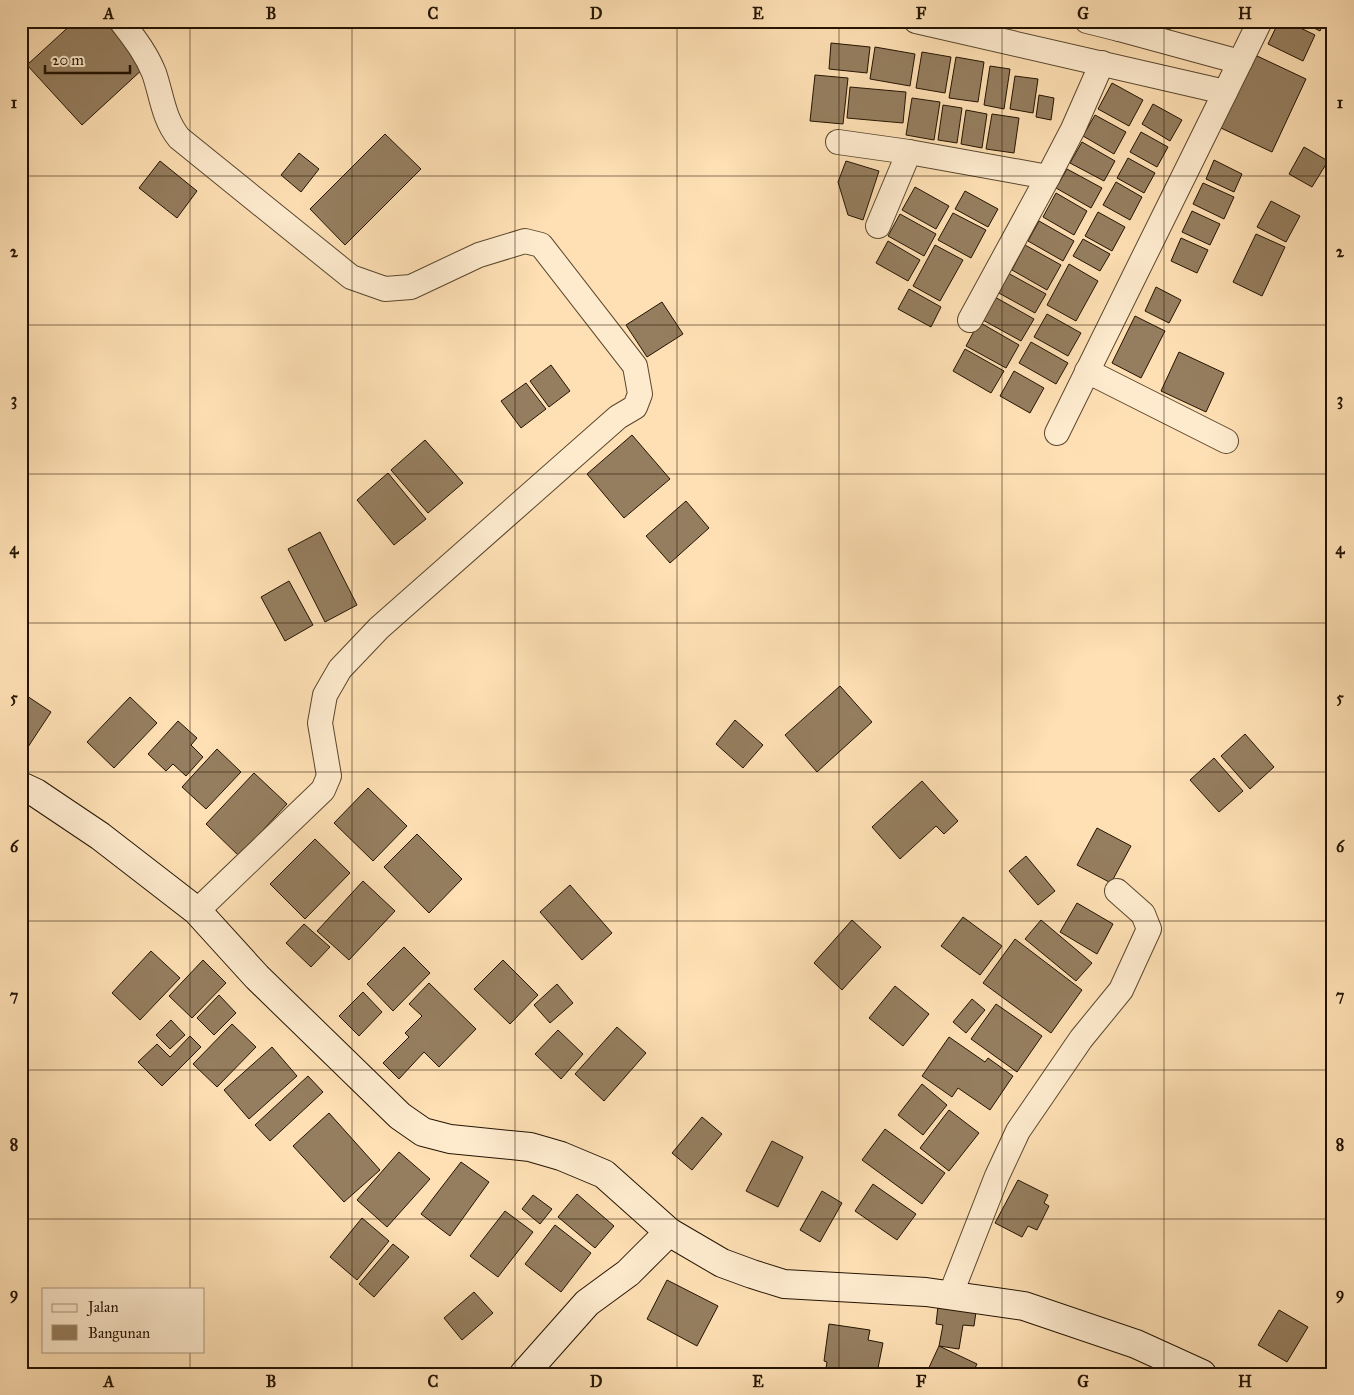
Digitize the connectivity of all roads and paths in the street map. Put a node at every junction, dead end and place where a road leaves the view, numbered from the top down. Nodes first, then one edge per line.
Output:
1 (121, 21) edge
2 (916, 21) edge
3 (1087, 21) edge
4 (1260, 21) edge
5 (1121, 25) edge
6 (1240, 62) junction
7 (1102, 63) junction
8 (1225, 92) junction
9 (838, 142) dead end
10 (909, 152) junction
11 (1048, 177) junction
12 (878, 226) dead end
13 (970, 320) dead end
14 (1087, 371) junction
15 (1057, 433) dead end
16 (1226, 442) dead end
17 (21, 786) edge
18 (1117, 892) dead end
19 (197, 912) junction
20 (669, 1232) junction
21 (950, 1296) junction
22 (524, 1374) edge
23 (1202, 1374) edge

1 - 19 street
2 - 7 street
3 - 5 street
4 - 6 street
5 - 6 street
6 - 8 street
7 - 8 street
7 - 11 street
8 - 14 street
9 - 10 street
10 - 11 street
10 - 12 street
11 - 13 street
14 - 15 street
14 - 16 street
17 - 19 street
18 - 21 street
19 - 20 street
20 - 21 street
20 - 22 street
21 - 23 street

